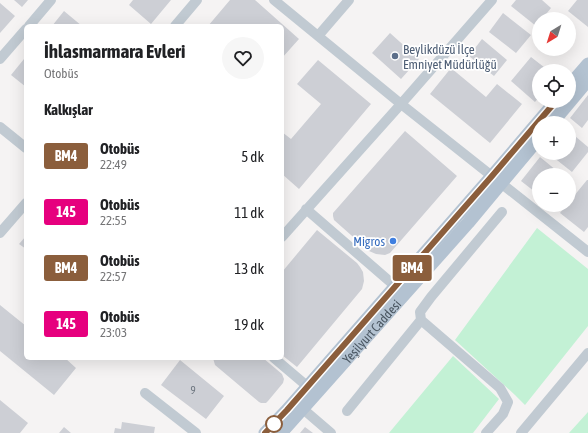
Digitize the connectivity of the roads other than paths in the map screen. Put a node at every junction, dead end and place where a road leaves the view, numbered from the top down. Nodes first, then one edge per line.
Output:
1 (51, 0) edge
2 (197, 0) edge
3 (274, 0) edge
4 (348, 0) edge
5 (492, 0) edge
6 (30, 24) edge
7 (177, 24) edge
8 (24, 31) edge
9 (318, 36) junction
10 (0, 59) edge
11 (588, 64) edge
12 (576, 78) edge
13 (588, 80) edge
14 (401, 104) junction
15 (551, 108) edge
16 (558, 116) edge
17 (0, 127) edge
18 (532, 145) edge
19 (24, 146) edge
20 (496, 180) junction
21 (24, 204) edge
22 (306, 210) junction
23 (502, 212) dead end
24 (0, 233) edge
25 (284, 235) edge
26 (587, 250) edge
27 (395, 286) junction
28 (421, 320) junction
29 (588, 353) edge
30 (276, 360) edge
31 (307, 386) junction
32 (145, 393) dead end
33 (303, 409) junction
34 (347, 411) dead end
35 (196, 433) edge
36 (265, 433) edge
37 (282, 433) edge
38 (331, 433) edge
39 (486, 433) edge
40 (521, 433) edge

1 - 6 street
2 - 7 street
3 - 9 street
4 - 9 street
5 - 14 street
8 - 10 street
9 - 14 street
11 - 12 main road
13 - 16 main road
14 - 20 street
14 - 22 street
15 - 20 main road, Yeşilyurt Caddesi
17 - 19 street
18 - 20 main road, Yeşilyurt Caddesi
20 - 26 street
20 - 27 main road, Yeşilyurt Caddesi
20 - 33 main road, Yeşilyurt Caddesi
21 - 24 street
22 - 25 street
22 - 27 street
23 - 28 street
27 - 31 main road, Yeşilyurt Caddesi
28 - 34 street
28 - 39 street
29 - 40 street
30 - 31 street
31 - 36 main road, Yeşilyurt Caddesi
32 - 35 street
33 - 37 main road, Yeşilyurt Caddesi
33 - 38 street

